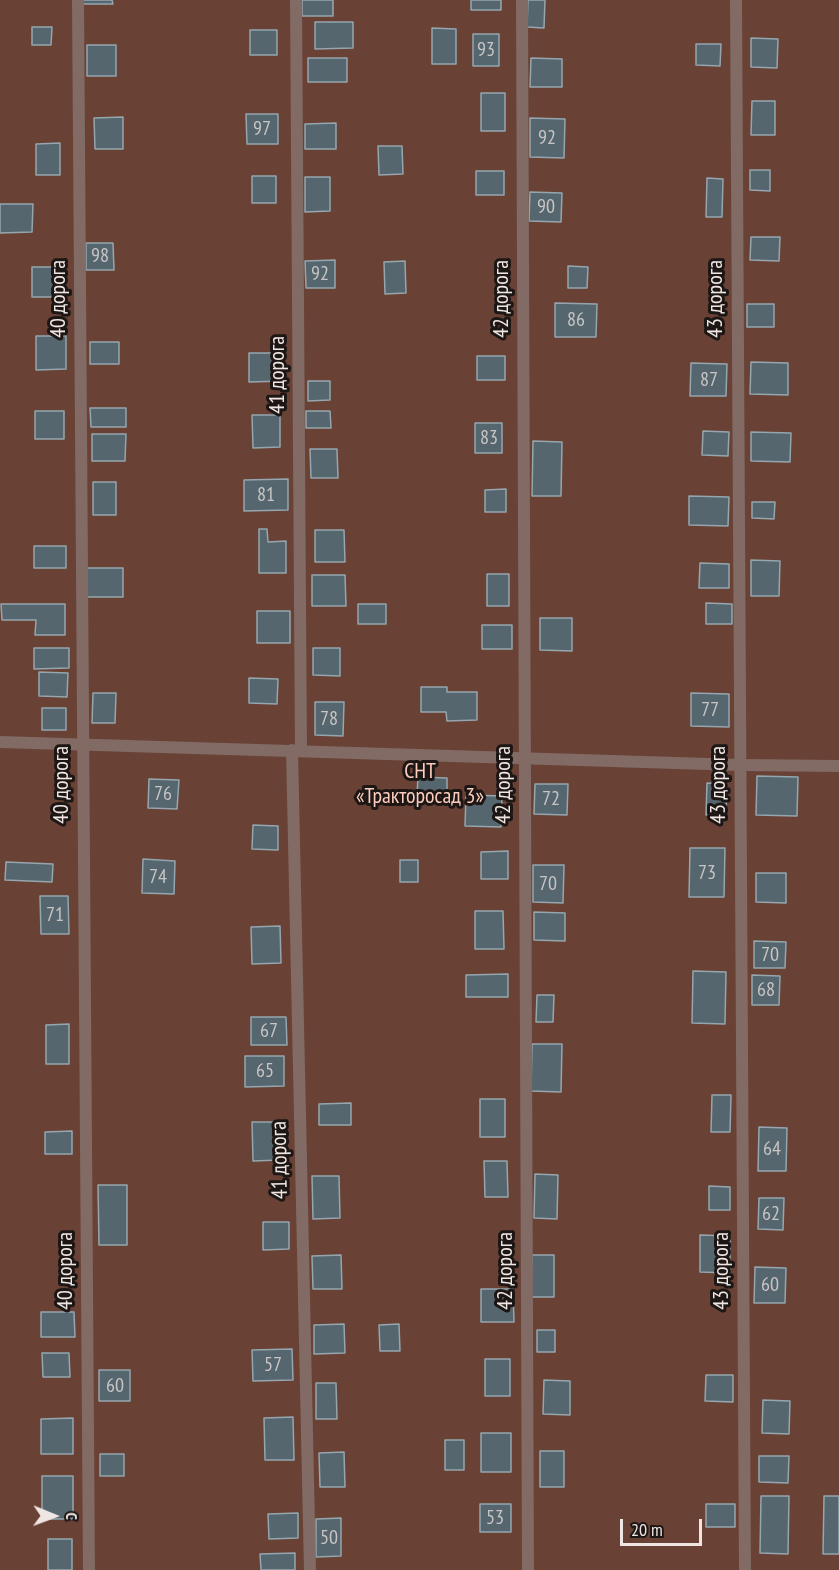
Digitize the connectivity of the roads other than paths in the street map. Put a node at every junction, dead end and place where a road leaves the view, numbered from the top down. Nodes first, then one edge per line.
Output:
1 (78, 0) edge
2 (296, 0) edge
3 (522, 0) edge
4 (736, 0) edge
5 (0, 742) edge
6 (83, 746) junction
7 (296, 750) junction
8 (525, 757) junction
9 (740, 765) junction
10 (839, 766) edge
11 (89, 1570) edge
12 (310, 1570) edge
13 (528, 1570) edge
14 (745, 1570) edge

1 - 6 street, 40 дорога
2 - 7 street, 41 дорога
3 - 8 street, 42 дорога
4 - 9 street, 43 дорога
5 - 6 street
6 - 7 street
6 - 11 street, 40 дорога
7 - 8 street
7 - 12 street, 41 дорога
8 - 9 street
8 - 13 street, 42 дорога
9 - 10 street
9 - 14 street, 43 дорога

